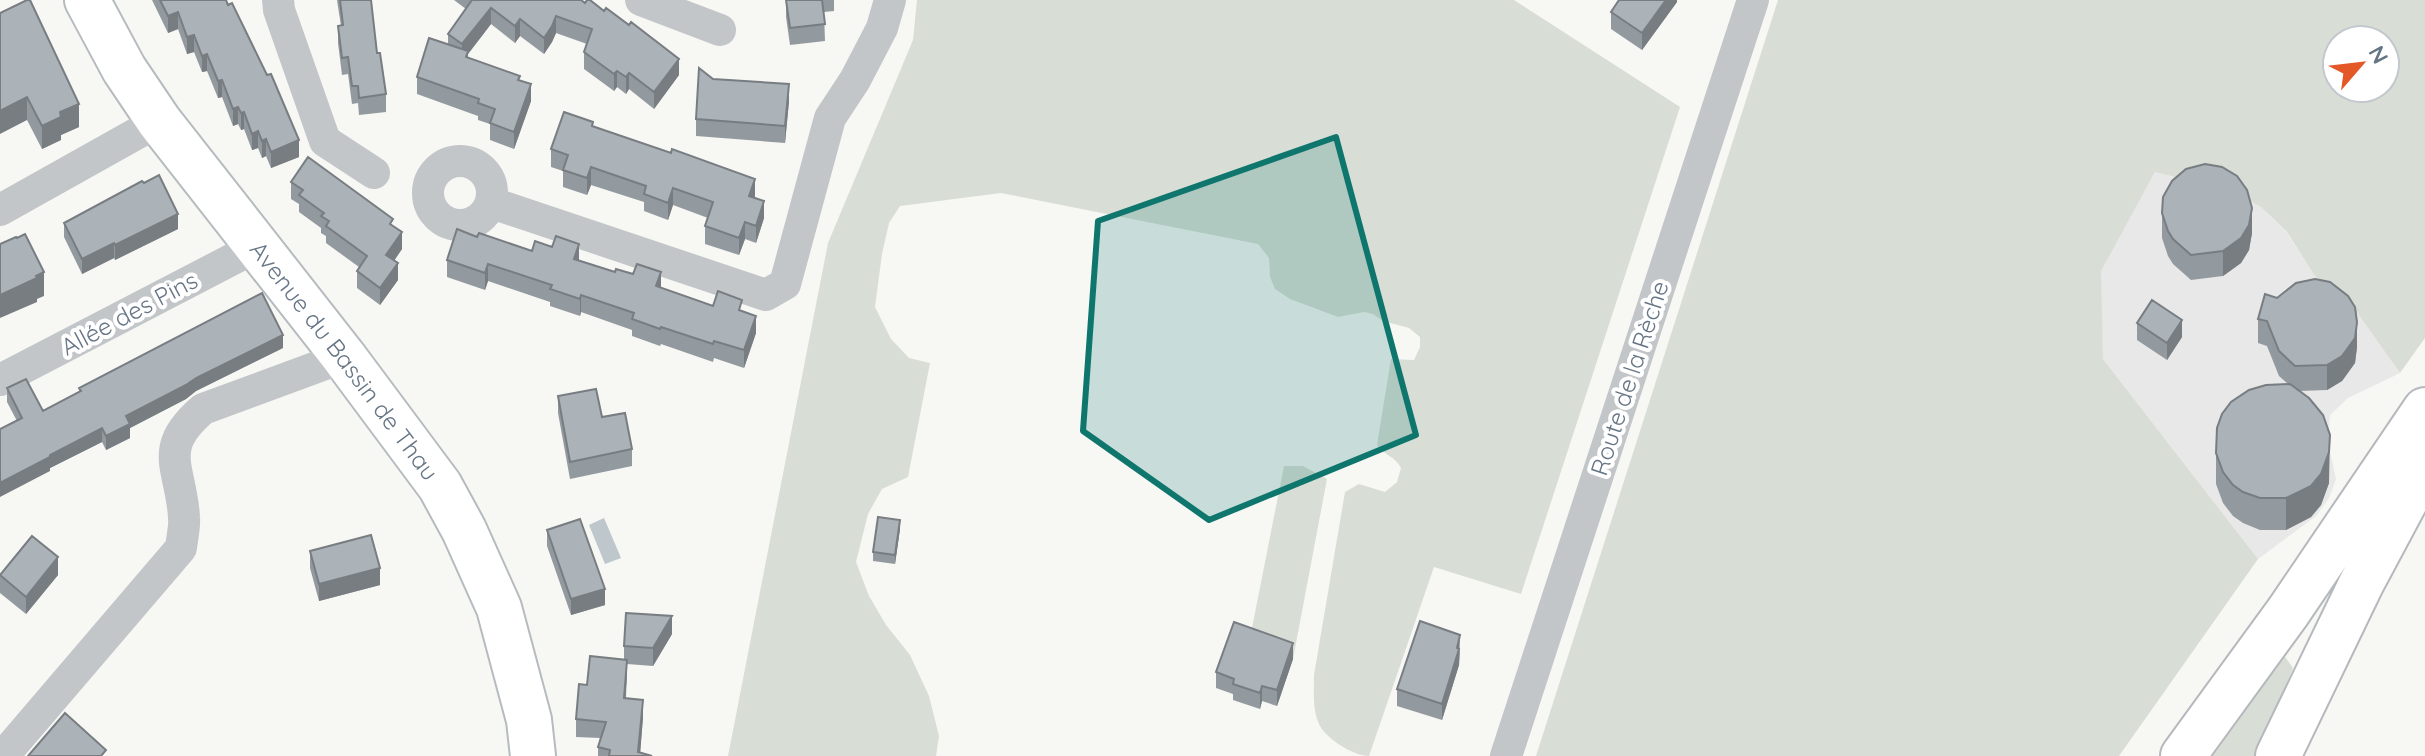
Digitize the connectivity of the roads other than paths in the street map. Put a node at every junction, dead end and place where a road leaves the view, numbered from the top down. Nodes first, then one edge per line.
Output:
1 (87, 0) edge
2 (278, 0) edge
3 (641, 0) edge
4 (890, 0) edge
5 (1753, 0) edge
6 (720, 30) dead end
7 (159, 121) junction
8 (374, 173) dead end
9 (492, 203) dead end
10 (0, 210) edge
11 (258, 246) junction
12 (344, 357) junction
13 (0, 380) edge
14 (2425, 410) edge
15 (2425, 464) edge
16 (2425, 511) edge
17 (4, 755) edge
18 (533, 756) edge
19 (1506, 756) edge
20 (2183, 756) edge
21 (2278, 756) edge
22 (2306, 756) edge

1 - 7 main road, Avenue du Bassin de Thau
2 - 8 street
3 - 6 street
4 - 9 street
5 - 19 street, Route de la Rèche
7 - 10 street
7 - 11 main road, Avenue du Bassin de Thau
11 - 12 main road, Avenue du Bassin de Thau
11 - 13 street, Allée des Pins
12 - 17 street
12 - 18 main road, Avenue du Bassin de Thau
14 - 20 main road
15 - 21 main road
16 - 22 main road

